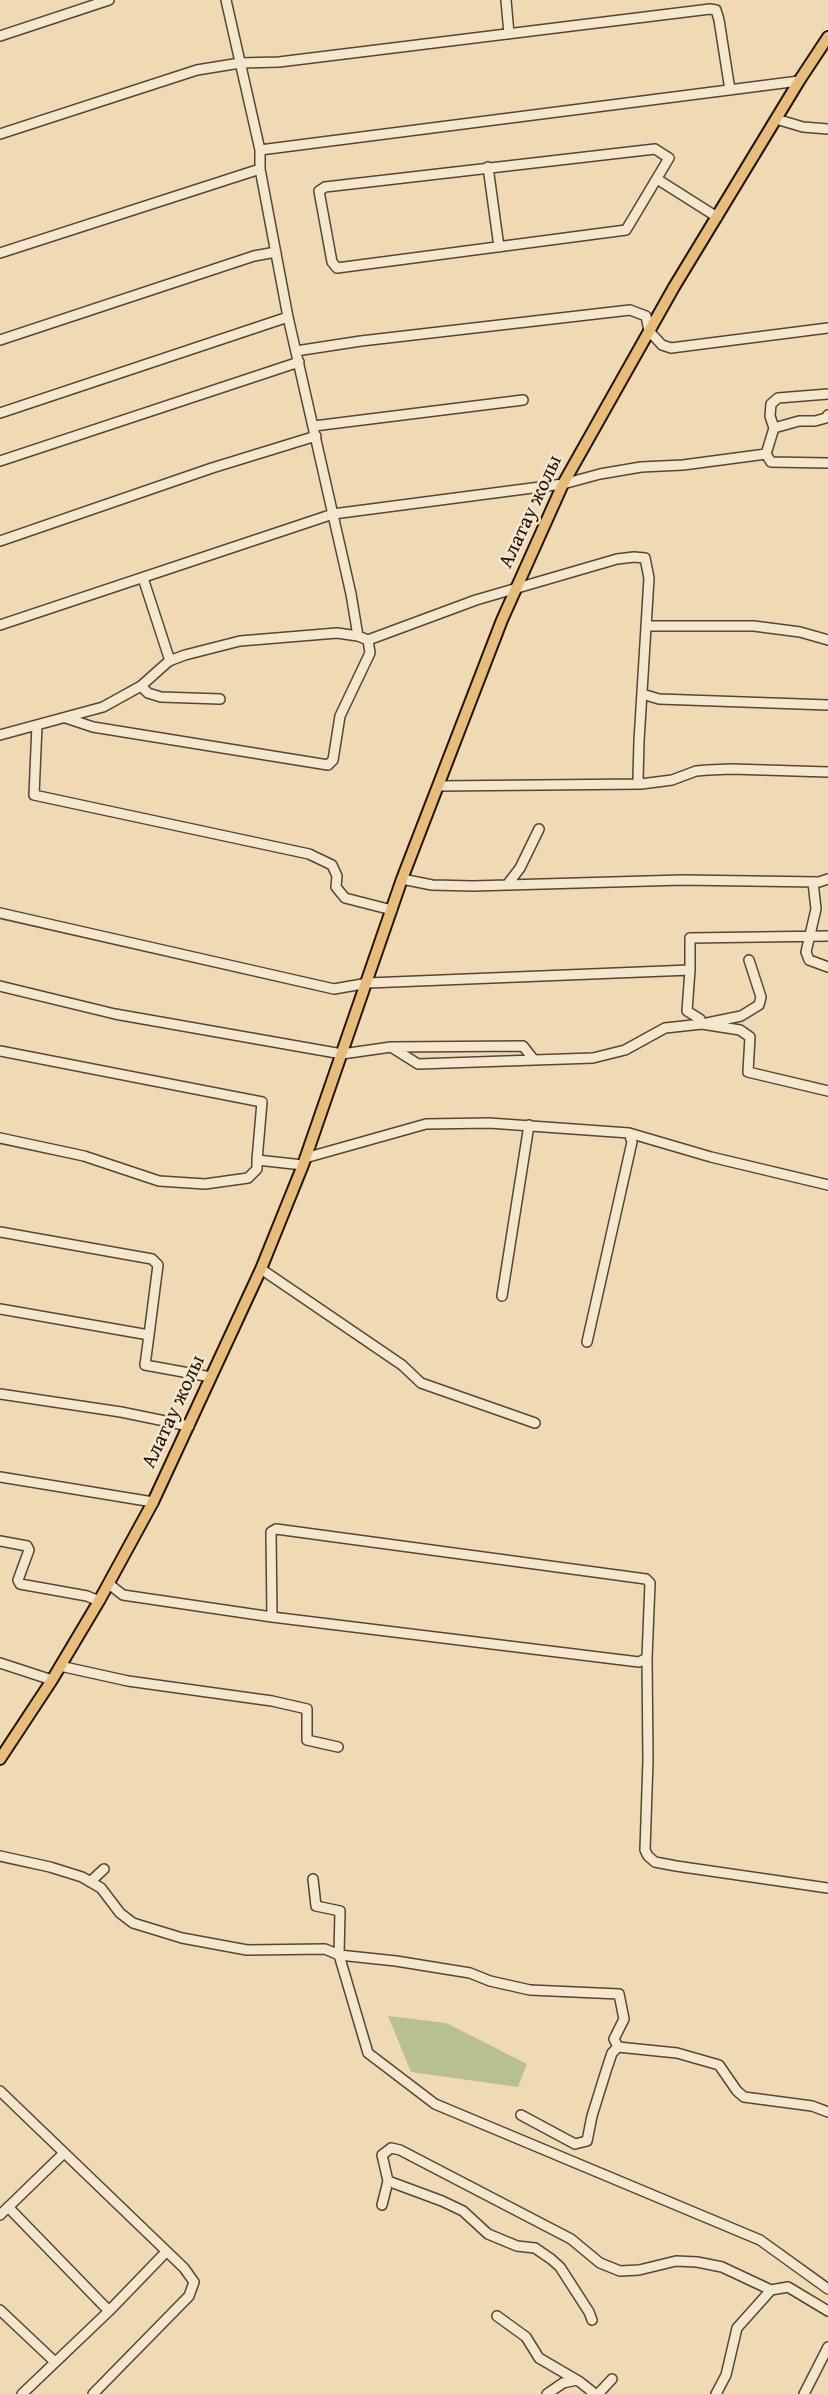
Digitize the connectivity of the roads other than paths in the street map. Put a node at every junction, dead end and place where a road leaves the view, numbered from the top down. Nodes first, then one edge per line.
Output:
1 (109, 0) edge
2 (226, 0) edge
3 (506, 0) edge
4 (709, 4) edge
5 (509, 34) junction
6 (0, 36) edge
7 (828, 37) edge
8 (240, 63) junction
9 (799, 81) junction
10 (730, 90) junction
11 (776, 119) junction
12 (828, 129) edge
13 (0, 134) edge
14 (260, 150) junction
15 (488, 167) junction
16 (260, 169) junction
17 (657, 179) junction
18 (717, 216) junction
19 (499, 247) junction
20 (276, 252) junction
21 (0, 253) edge
22 (288, 317) junction
23 (828, 328) edge
24 (649, 331) junction
25 (0, 340) edge
26 (296, 351) junction
27 (299, 362) junction
28 (828, 394) edge
29 (523, 400) dead end
30 (0, 413) edge
31 (828, 415) edge
32 (314, 426) junction
33 (774, 428) junction
34 (316, 436) junction
35 (766, 454) junction
36 (0, 461) edge
37 (828, 463) edge
38 (563, 484) junction
39 (333, 514) junction
40 (0, 541) edge
41 (143, 578) junction
42 (518, 587) junction
43 (0, 625) edge
44 (646, 626) junction
45 (358, 636) junction
46 (369, 640) junction
47 (828, 640) edge
48 (170, 661) junction
49 (141, 686) junction
50 (642, 694) junction
51 (220, 699) dead end
52 (828, 705) edge
53 (66, 718) junction
54 (37, 725) junction
55 (0, 735) edge
56 (828, 772) edge
57 (641, 784) junction
58 (439, 786) junction
59 (539, 829) dead end
60 (402, 879) junction
61 (828, 879) edge
62 (813, 882) junction
63 (507, 885) junction
64 (392, 909) junction
65 (0, 913) edge
66 (810, 936) junction
67 (828, 936) edge
68 (749, 960) dead end
69 (828, 967) edge
70 (690, 970) junction
71 (368, 983) junction
72 (0, 986) edge
73 (702, 1024) junction
74 (391, 1047) junction
75 (0, 1051) edge
76 (342, 1054) junction
77 (534, 1060) junction
78 (828, 1091) edge
79 (529, 1125) junction
80 (629, 1133) junction
81 (0, 1138) edge
82 (305, 1157) junction
83 (257, 1160) junction
84 (828, 1185) edge
85 (0, 1232) edge
86 (261, 1269) junction
87 (502, 1296) dead end
88 (0, 1309) edge
89 (149, 1335) junction
90 (587, 1342) dead end
91 (211, 1377) junction
92 (0, 1394) edge
93 (535, 1423) dead end
94 (189, 1426) junction
95 (0, 1477) edge
96 (153, 1502) junction
97 (0, 1541) edge
98 (108, 1584) junction
99 (99, 1601) junction
100 (272, 1617) junction
101 (647, 1658) junction
102 (0, 1663) edge
103 (60, 1667) junction
104 (52, 1680) junction
105 (0, 1737) edge
106 (11, 1743) junction
107 (338, 1747) dead end
108 (0, 1759) edge
109 (0, 1856) edge
110 (104, 1869) dead end
111 (313, 1879) dead end
112 (90, 1882) junction
113 (828, 1888) edge
114 (339, 1955) junction
115 (589, 1981) dead end
116 (581, 1993) junction
117 (618, 2047) junction
118 (0, 2091) edge
119 (828, 2112) edge
120 (521, 2115) dead end
121 (64, 2153) junction
122 (388, 2181) junction
123 (382, 2205) dead end
124 (8, 2207) junction
125 (0, 2216) edge
126 (166, 2252) junction
127 (828, 2289) edge
128 (771, 2290) junction
129 (0, 2310) edge
130 (109, 2311) junction
131 (828, 2311) edge
132 (497, 2316) dead end
133 (592, 2320) dead end
134 (828, 2347) edge
135 (55, 2362) junction
136 (612, 2378) dead end
137 (577, 2380) junction
138 (22, 2394) edge
139 (93, 2394) edge
140 (547, 2394) edge
141 (597, 2394) edge
142 (716, 2394) edge
143 (804, 2394) edge

1 - 6 street
2 - 8 street
3 - 5 street
4 - 5 street
4 - 10 street
5 - 8 street
7 - 9 main road, Алатау жолы
8 - 13 street
8 - 14 street
9 - 10 street
9 - 11 main road, Алатау жолы
10 - 14 street
11 - 12 street
11 - 18 main road, Алатау жолы
14 - 16 street
15 - 17 street
15 - 19 street
15 - 19 street
16 - 20 street
16 - 21 street
17 - 18 street
17 - 19 street
18 - 24 main road, Алатау жолы
20 - 22 street
20 - 25 street
22 - 26 street
22 - 30 street
23 - 24 street
24 - 26 street
24 - 38 main road, Алатау жолы
26 - 27 street
27 - 32 street
27 - 36 street
28 - 33 street
29 - 32 street
31 - 33 street
32 - 34 street
33 - 35 street
34 - 39 street
34 - 40 street
35 - 37 street
35 - 38 street
38 - 39 street
38 - 42 main road, Алатау жолы
39 - 41 street
39 - 45 street
41 - 43 street
41 - 48 street
42 - 44 street
42 - 46 street
42 - 58 main road, Алатау жолы
44 - 47 street
44 - 50 street
45 - 46 street
45 - 48 street
46 - 53 street
48 - 49 street
49 - 51 street
49 - 53 street
50 - 52 street
50 - 57 street
53 - 54 street
54 - 55 street
54 - 64 street
56 - 57 street
57 - 58 street
58 - 60 main road, Алатау жолы
59 - 63 street
60 - 63 street
60 - 64 main road, Алатау жолы
61 - 62 street
62 - 63 street
62 - 66 street
64 - 71 main road, Алатау жолы
65 - 71 street
66 - 67 street
66 - 69 street
66 - 70 street
68 - 73 street
70 - 71 street
70 - 73 street
71 - 76 main road, Алатау жолы
72 - 76 street
73 - 77 street
73 - 78 street
74 - 76 street
74 - 77 street
74 - 77 street
75 - 83 street
76 - 82 main road, Алатау жолы
79 - 80 street
79 - 82 street
79 - 87 street
80 - 84 street
80 - 90 street
81 - 83 street
82 - 83 street
82 - 86 main road, Алатау жолы
85 - 89 street
86 - 91 main road, Алатау жолы
86 - 93 street
88 - 89 street
89 - 91 street
91 - 94 main road, Алатау жолы
92 - 94 street
94 - 96 main road, Алатау жолы
95 - 96 street
96 - 98 main road, Алатау жолы
97 - 99 street
98 - 99 main road, Алатау жолы
98 - 100 street
99 - 103 main road, Алатау жолы
100 - 101 street
100 - 101 street
101 - 113 street
102 - 104 street
103 - 104 main road, Алатау жолы
103 - 107 street
104 - 106 main road
105 - 106 main road
106 - 108 main road
109 - 112 street
110 - 112 street
111 - 114 street
112 - 114 street
114 - 116 street
114 - 127 street
115 - 116 street
116 - 117 street
117 - 119 street
117 - 120 street
118 - 121 street
121 - 124 street
121 - 126 street
122 - 123 street
122 - 128 street
122 - 133 street
124 - 125 street
124 - 130 street
126 - 130 street
126 - 139 street
128 - 131 street
128 - 142 street
129 - 135 street
130 - 135 street
132 - 137 street
134 - 143 street
135 - 138 street
136 - 141 street
137 - 140 street
137 - 141 street

